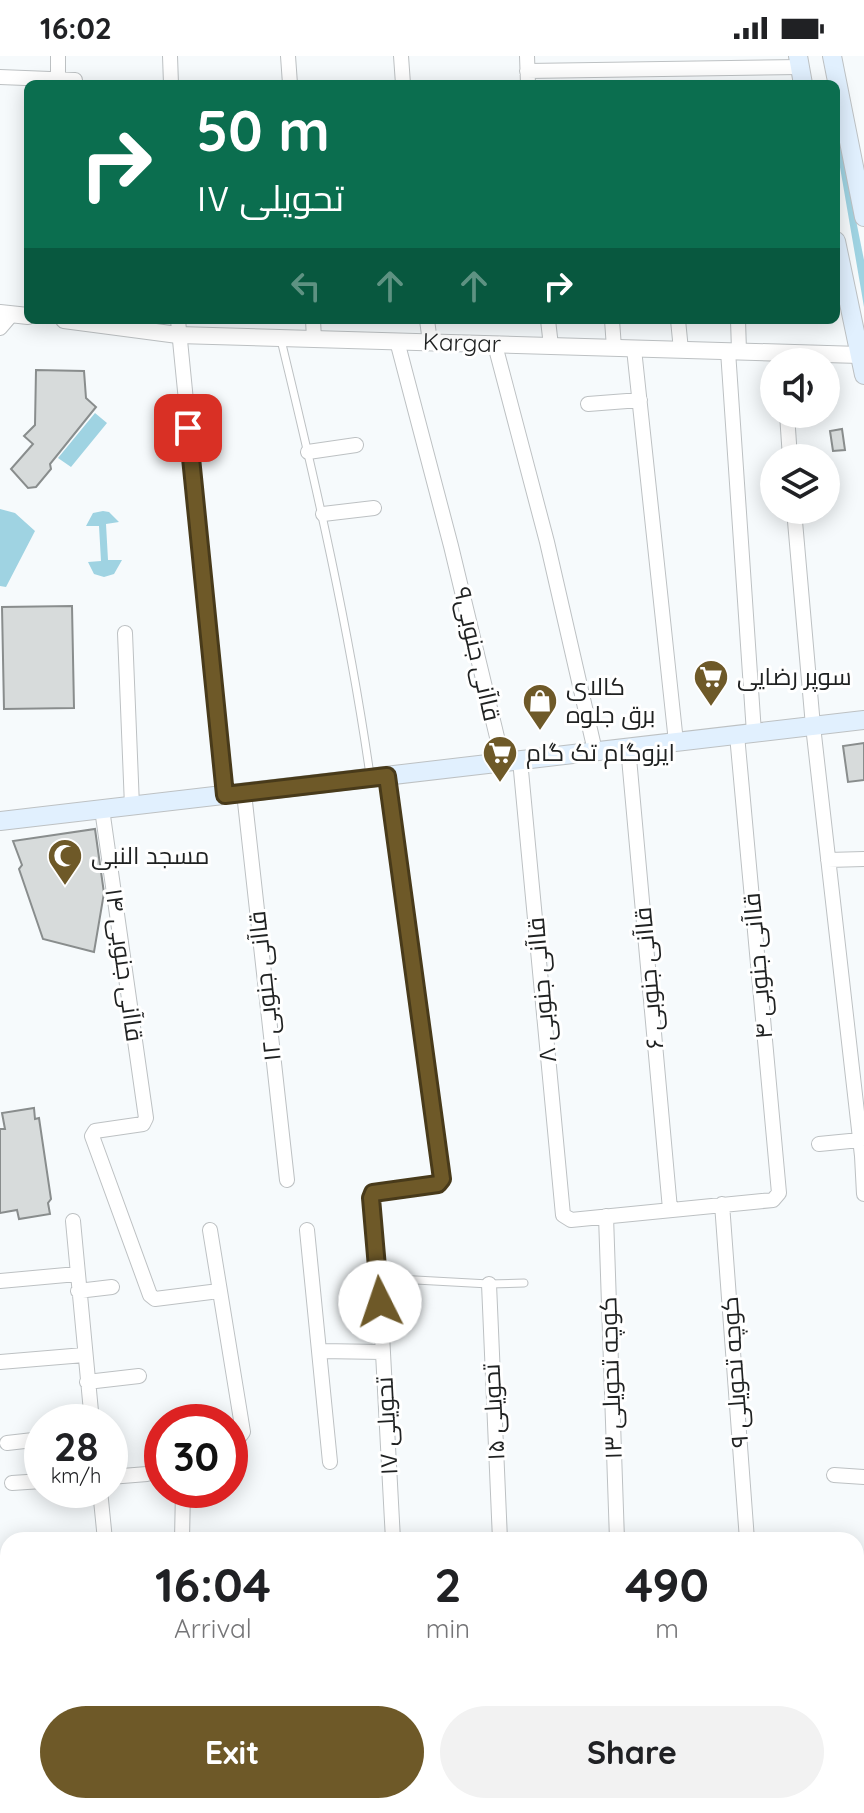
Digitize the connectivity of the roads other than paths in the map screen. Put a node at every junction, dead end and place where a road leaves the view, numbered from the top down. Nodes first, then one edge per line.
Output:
1 (58, 56) edge
2 (170, 56) edge
3 (288, 56) edge
4 (401, 56) edge
5 (832, 56) edge
6 (702, 62) edge
7 (724, 62) edge
8 (556, 63) edge
9 (800, 69) edge
10 (527, 70) edge
11 (654, 70) edge
12 (0, 77) edge
13 (38, 80) edge
14 (50, 80) edge
15 (171, 80) edge
16 (290, 80) edge
17 (403, 80) edge
18 (835, 80) edge
19 (840, 111) edge
20 (864, 217) edge
21 (840, 260) edge
22 (13, 315) edge
23 (121, 324) edge
24 (313, 324) edge
25 (428, 324) edge
26 (548, 324) edge
27 (612, 324) edge
28 (678, 324) edge
29 (737, 324) edge
30 (0, 328) edge
31 (178, 328) edge
32 (281, 338) junction
33 (314, 339) junction
34 (397, 341) junction
35 (430, 342) junction
36 (495, 345) junction
37 (551, 346) junction
38 (614, 348) junction
39 (634, 349) junction
40 (681, 350) junction
41 (734, 351) junction
42 (760, 354) edge
43 (860, 355) junction
44 (840, 356) edge
45 (864, 375) edge
46 (640, 400) junction
47 (588, 404) dead end
48 (356, 445) dead end
49 (308, 452) junction
50 (374, 508) dead end
51 (323, 514) junction
52 (795, 524) edge
53 (125, 633) dead end
54 (864, 720) edge
55 (813, 726) junction
56 (746, 734) junction
57 (676, 742) junction
58 (628, 747) junction
59 (595, 751) junction
60 (512, 761) junction
61 (379, 777) junction
62 (244, 793) junction
63 (225, 795) junction
64 (132, 806) junction
65 (102, 809) junction
66 (0, 821) edge
67 (864, 859) edge
68 (828, 860) junction
69 (860, 1140) junction
70 (819, 1144) dead end
71 (287, 1180) dead end
72 (864, 1194) edge
73 (722, 1204) junction
74 (670, 1209) junction
75 (606, 1216) junction
76 (73, 1221) dead end
77 (210, 1230) dead end
78 (307, 1230) dead end
79 (77, 1274) junction
80 (379, 1278) junction
81 (0, 1281) edge
82 (524, 1283) dead end
83 (489, 1284) junction
84 (112, 1287) dead end
85 (78, 1291) junction
86 (211, 1292) dead end
87 (320, 1351) junction
88 (383, 1352) junction
89 (84, 1355) junction
90 (0, 1362) edge
91 (139, 1376) dead end
92 (87, 1382) junction
93 (90, 1404) edge
94 (238, 1404) edge
95 (24, 1441) edge
96 (7, 1443) dead end
97 (330, 1462) dead end
98 (834, 1475) dead end
99 (864, 1477) edge
100 (24, 1482) edge
101 (12, 1483) dead end
102 (102, 1508) edge
103 (183, 1508) edge
104 (104, 1532) edge
105 (182, 1532) edge
106 (393, 1532) edge
107 (500, 1532) edge
108 (617, 1532) edge
109 (746, 1532) edge

1 - 14 street
2 - 15 street
3 - 16 street
4 - 17 street
5 - 18 main road
6 - 7 street
6 - 11 street
7 - 9 street
8 - 10 street
8 - 11 street
12 - 13 street
19 - 20 main road
21 - 43 main road
22 - 30 street
23 - 31 street, Kargar
24 - 33 street
25 - 35 street
26 - 37 street
27 - 38 street
28 - 40 street
29 - 41 street, قاآنی جنوبی ۴
31 - 32 street, Kargar
31 - 63 street
32 - 33 street, Kargar
32 - 49 lane
33 - 34 street, Kargar
34 - 35 street, Kargar
34 - 60 street, قاآنی جنوبی۹
35 - 36 street, Kargar
36 - 37 street, Kargar
36 - 59 street
37 - 38 street, Kargar
38 - 39 street, Kargar
39 - 40 street, Kargar
39 - 46 street
40 - 41 street, Kargar
41 - 42 street, Kargar
41 - 56 street, قاآنی جنوبی ۴
43 - 44 street, Kargar
43 - 45 main road
46 - 47 street
46 - 57 street
48 - 49 street
49 - 51 lane
50 - 51 street
51 - 61 lane
52 - 55 street
53 - 64 street
54 - 55 main road
55 - 56 main road
55 - 68 street
56 - 57 main road
56 - 73 street, قاآنی جنوبی ۴
57 - 58 main road
58 - 59 main road
58 - 74 street, قاآنی جنوبی ۶
59 - 60 main road
60 - 61 main road
60 - 75 street, قاآنی جنوبی ۸
61 - 62 main road
61 - 80 street, تحویلی ۱۷
62 - 63 main road
62 - 71 street, قاآنی جنوبی ۱۲
63 - 64 main road
64 - 65 main road
65 - 66 main road
65 - 86 street, قاآنی جنوبی ۱۴
67 - 68 street
68 - 69 street
69 - 70 street
69 - 72 street
73 - 74 street
73 - 109 street, کوچه تحویلی ۹
74 - 75 street
75 - 108 street, کوچه تحویلی ۱۳
76 - 79 street
77 - 94 street
78 - 87 street
79 - 81 street
79 - 85 street
80 - 83 lane
80 - 88 street, تحویلی ۱۷
82 - 83 lane
83 - 107 street, تحویلی ۱۵
84 - 85 street
85 - 89 street
87 - 88 street
87 - 97 street
88 - 106 street, تحویلی ۱۷
89 - 90 street
89 - 92 street
91 - 92 street
92 - 93 street
95 - 96 street
98 - 99 street
100 - 101 street
102 - 104 street
103 - 105 street

